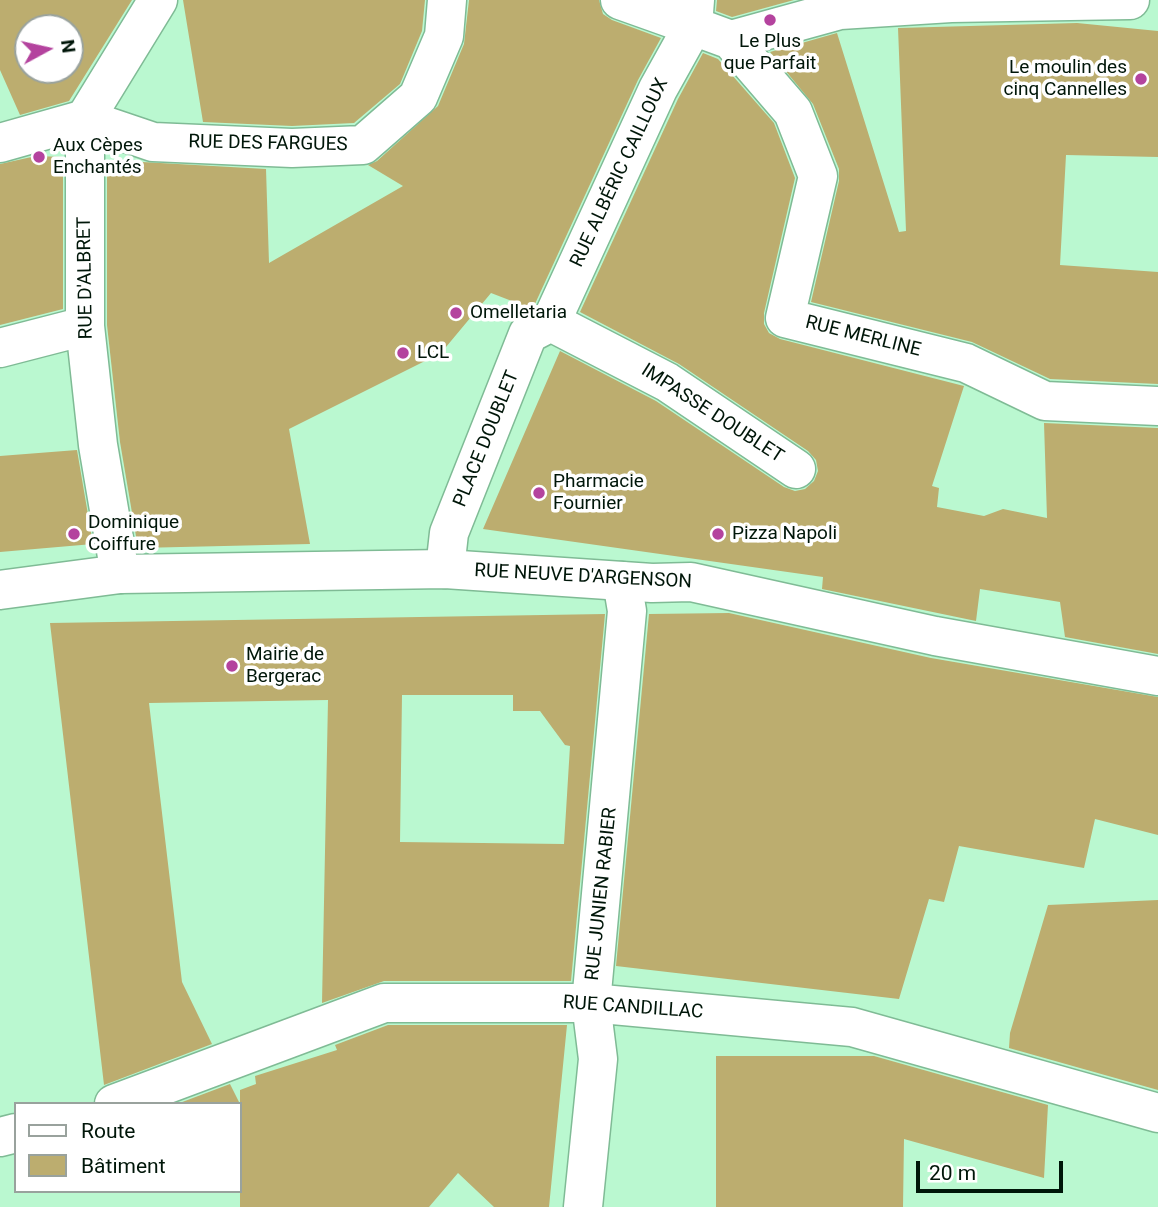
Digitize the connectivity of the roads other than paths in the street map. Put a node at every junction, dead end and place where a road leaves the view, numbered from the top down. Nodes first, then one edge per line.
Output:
1 (158, 0) edge
2 (447, 0) edge
3 (620, 0) edge
4 (1130, 0) edge
5 (1092, 1) edge
6 (838, 5) edge
7 (694, 13) edge
8 (731, 40) junction
9 (85, 119) junction
10 (1, 141) edge
11 (551, 322) junction
12 (85, 326) junction
13 (0, 348) edge
14 (1158, 406) edge
15 (796, 469) dead end
16 (445, 569) junction
17 (120, 574) junction
18 (622, 581) junction
19 (0, 590) edge
20 (1158, 677) edge
21 (591, 1003) junction
22 (119, 1102) edge
23 (1158, 1113) edge
24 (583, 1207) edge

1 - 9 street
2 - 9 street, RUE DES FARGUES
3 - 7 street
4 - 5 street
5 - 6 street
6 - 8 street
7 - 8 street
7 - 11 street, RUE ALBÉRIC CAILLOUX
8 - 14 street, RUE MERLINE
9 - 10 street
9 - 12 street, RUE D'ALBRET
11 - 15 street, IMPASSE DOUBLET
11 - 16 street, PLACE DOUBLET
12 - 13 street
12 - 17 street, RUE D'ALBRET
16 - 17 street, RUE NEUVE D'ARGENSON
16 - 18 street, RUE NEUVE D'ARGENSON
17 - 19 street, RUE NEUVE D'ARGENSON
18 - 20 street, RUE NEUVE D'ARGENSON
18 - 21 street, RUE JUNIEN RABIER
21 - 22 street, RUE CANDILLAC
21 - 23 street, RUE CANDILLAC
21 - 24 street, RUE JUNIEN RABIER

